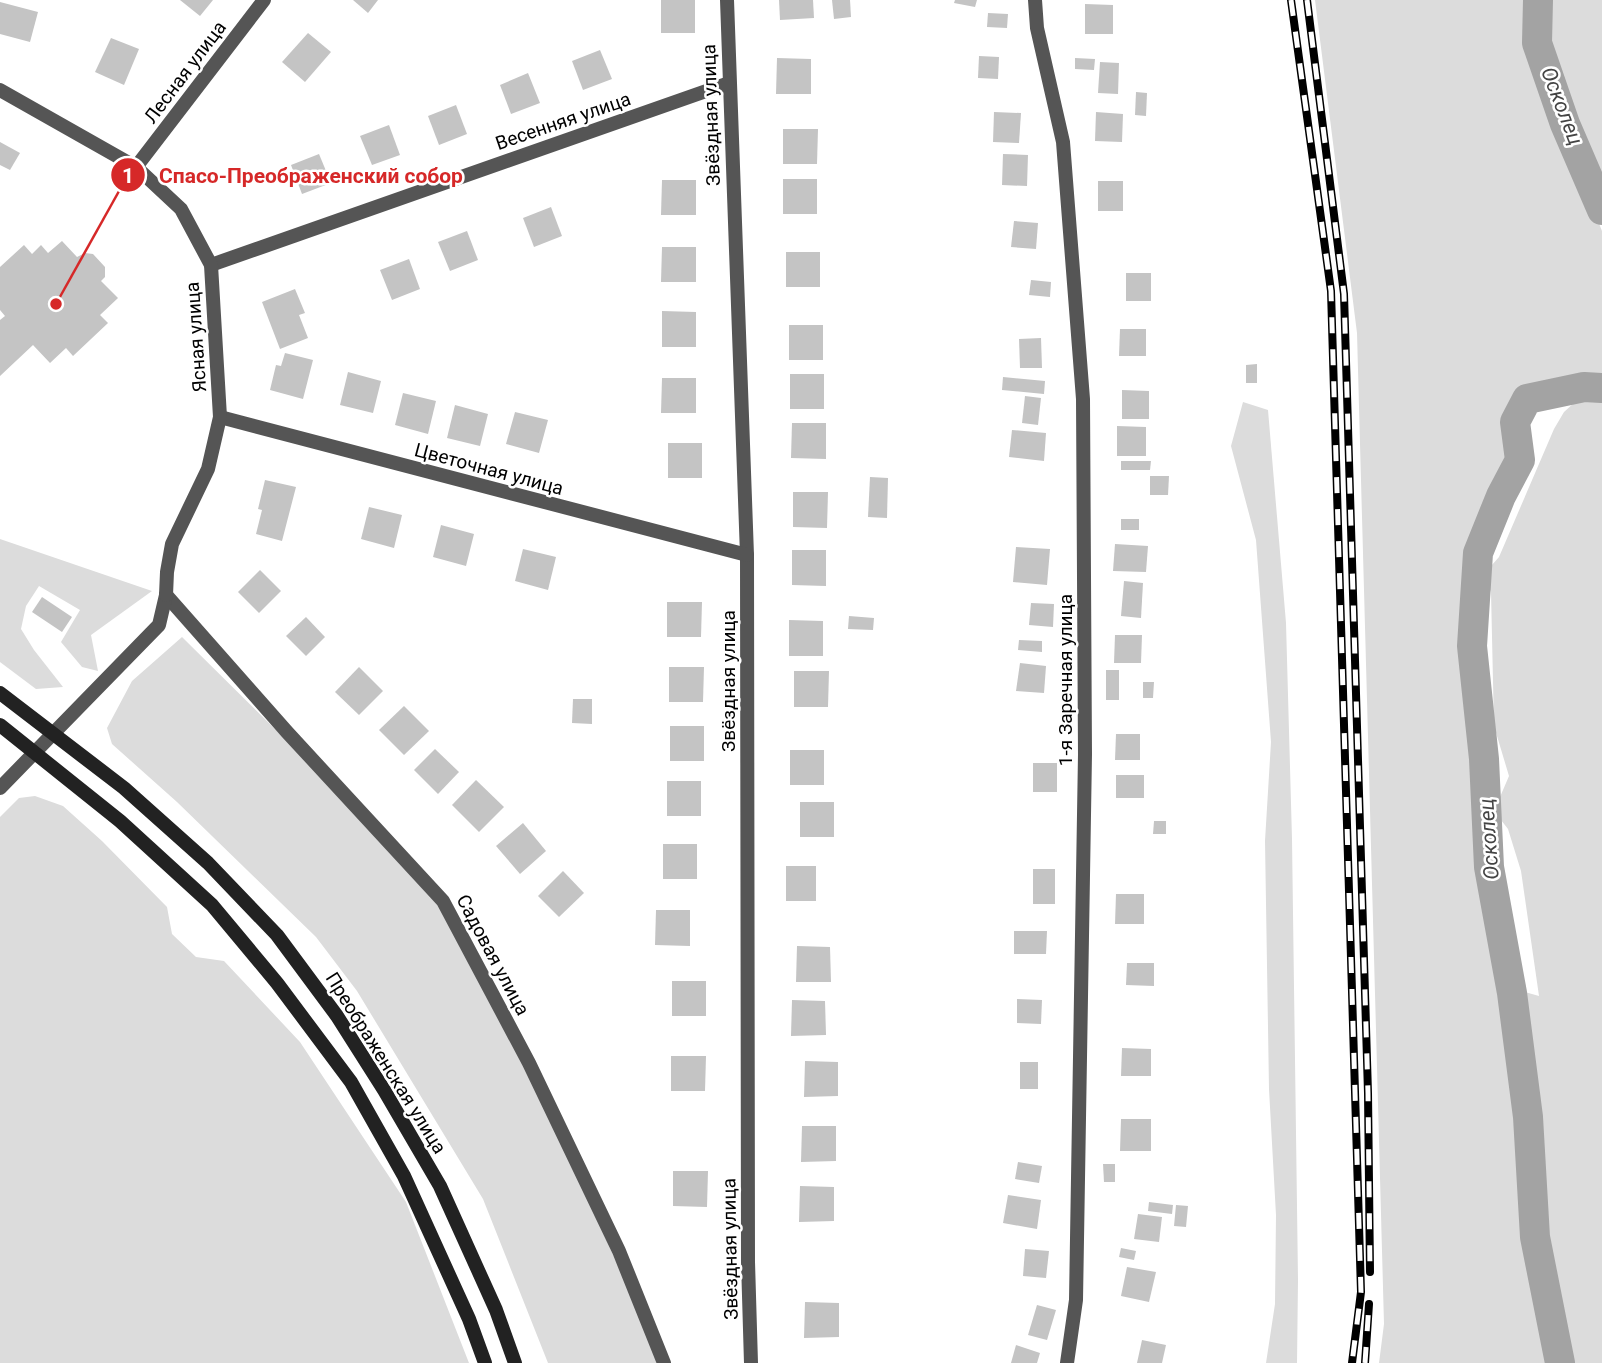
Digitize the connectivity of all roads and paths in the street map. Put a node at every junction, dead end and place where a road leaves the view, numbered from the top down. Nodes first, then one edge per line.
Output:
1 (264, 0) edge
2 (727, 0) edge
3 (1035, 0) edge
4 (729, 83) junction
5 (0, 90) edge
6 (136, 167) junction
7 (211, 265) junction
8 (220, 417) junction
9 (747, 555) junction
10 (166, 595) junction
11 (0, 693) edge
12 (0, 725) edge
13 (53, 733) junction
14 (35, 752) junction
15 (0, 788) edge
16 (485, 1363) edge
17 (515, 1363) edge
18 (664, 1363) edge
19 (751, 1363) edge
20 (1067, 1363) edge

1 - 6 street, Лесная улица
2 - 4 street, Звёздная улица
3 - 20 street, 1-я Заречная улица
4 - 7 street, Весенняя улица
4 - 9 street, Звёздная улица
5 - 6 street, Ясная улица
6 - 7 street, Ясная улица
7 - 8 street, Ясная улица
8 - 9 street, Цветочная улица
8 - 10 street, Ясная улица
9 - 19 street, Звёздная улица
10 - 13 street, Ясная улица
10 - 18 street, Садовая улица
11 - 13 main road, Преображенская улица
12 - 14 main road, Преображенская улица
13 - 14 street, Ясная улица
13 - 17 main road, Преображенская улица
14 - 15 street, Ясная улица
14 - 16 main road, Преображенская улица

